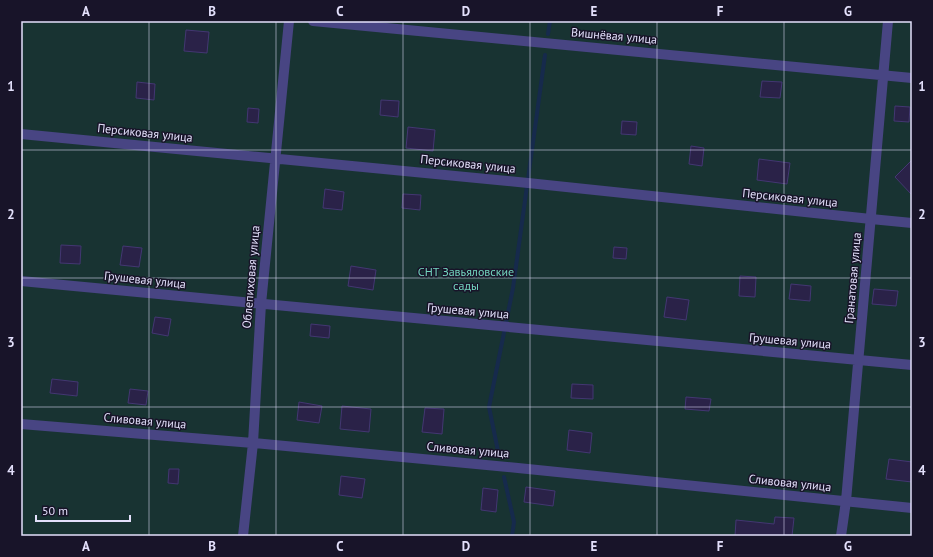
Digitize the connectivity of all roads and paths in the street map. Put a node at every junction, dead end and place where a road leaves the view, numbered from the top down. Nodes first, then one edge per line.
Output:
1 (289, 21) edge
2 (313, 21) edge
3 (888, 21) edge
4 (884, 75) junction
5 (912, 78) edge
6 (21, 134) edge
7 (275, 159) junction
8 (871, 220) junction
9 (912, 223) edge
10 (21, 281) edge
11 (261, 304) junction
12 (859, 360) junction
13 (912, 366) edge
14 (21, 424) edge
15 (253, 443) junction
16 (846, 501) junction
17 (912, 508) edge
18 (243, 536) edge
19 (841, 536) edge

1 - 7 street, Облепиховая улица
2 - 4 street, Вишнёвая улица
3 - 4 street, Гранатовая улица
4 - 5 street, Вишнёвая улица
4 - 8 street, Гранатовая улица
6 - 7 street, Персиковая улица
7 - 8 street, Персиковая улица
7 - 11 street, Облепиховая улица
8 - 9 street, Персиковая улица
8 - 12 street, Гранатовая улица
10 - 11 street, Грушевая улица
11 - 12 street, Грушевая улица
11 - 15 street, Облепиховая улица
12 - 13 street, Грушевая улица
12 - 16 street, Гранатовая улица
14 - 15 street, Сливовая улица
15 - 16 street, Сливовая улица
15 - 18 street, Облепиховая улица
16 - 17 street, Сливовая улица
16 - 19 street, Гранатовая улица

